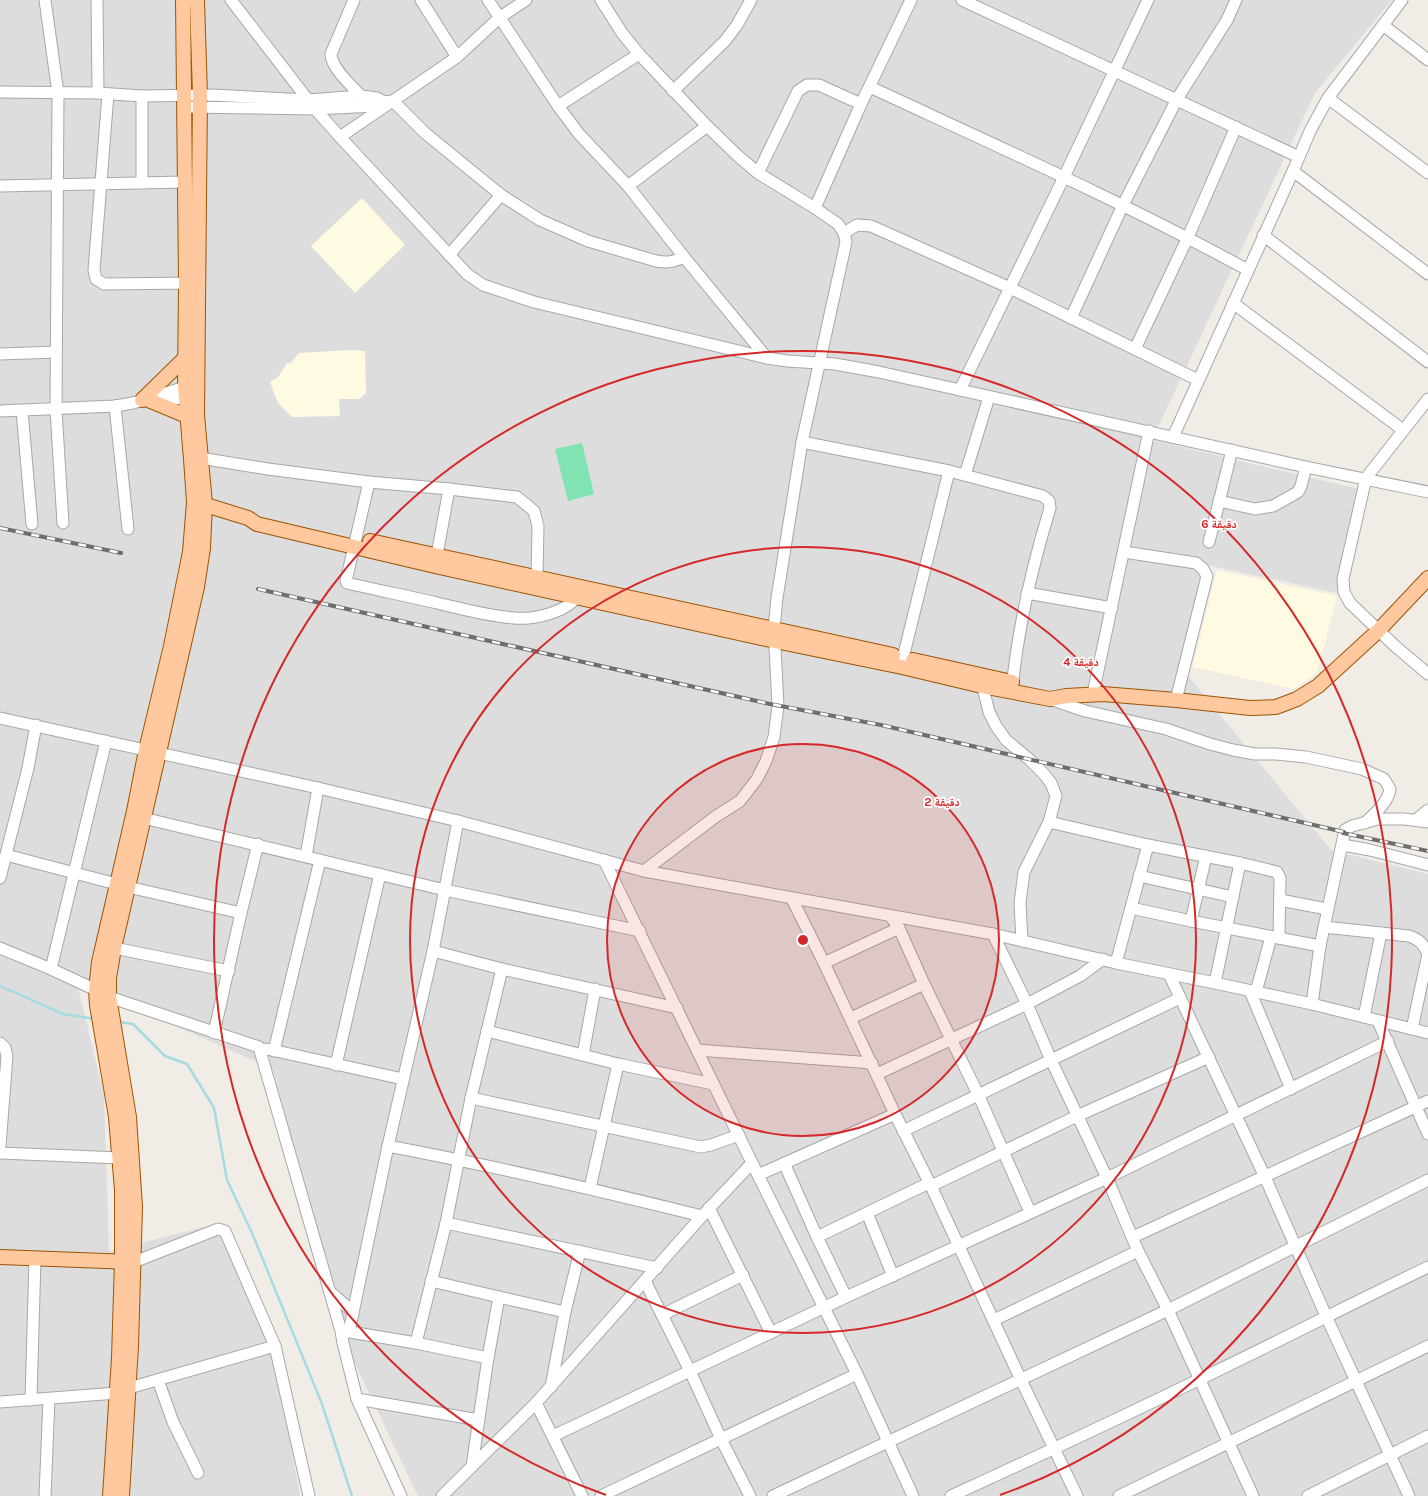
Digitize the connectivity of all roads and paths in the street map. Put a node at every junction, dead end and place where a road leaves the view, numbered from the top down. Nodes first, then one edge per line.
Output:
1 (44, 0) edge
2 (97, 0) edge
3 (183, 0) edge
4 (197, 0) edge
5 (231, 0) edge
6 (354, 0) edge
7 (421, 0) edge
8 (488, 0) edge
9 (526, 0) edge
10 (601, 0) edge
11 (751, 0) edge
12 (911, 0) edge
13 (962, 0) edge
14 (1148, 0) edge
15 (1236, 0) edge
16 (1402, 0) edge
17 (500, 18) junction
18 (1383, 25) junction
19 (639, 54) junction
20 (457, 57) junction
21 (1428, 60) edge
22 (1115, 71) junction
23 (870, 87) junction
24 (0, 92) edge
25 (673, 92) junction
26 (58, 93) junction
27 (103, 94) junction
28 (142, 96) junction
29 (361, 96) junction
30 (1328, 98) junction
31 (1177, 99) junction
32 (308, 100) junction
33 (184, 101) junction
34 (199, 101) junction
35 (388, 101) junction
36 (861, 104) junction
37 (558, 106) junction
38 (315, 108) junction
39 (707, 126) junction
40 (1236, 127) junction
41 (340, 137) junction
42 (1299, 157) junction
43 (1293, 171) junction
44 (758, 173) junction
45 (1428, 173) edge
46 (1064, 177) junction
47 (184, 182) junction
48 (100, 183) junction
49 (142, 183) junction
50 (58, 185) junction
51 (0, 186) edge
52 (628, 186) junction
53 (501, 195) junction
54 (1122, 205) junction
55 (815, 208) junction
56 (844, 233) junction
57 (1263, 235) junction
58 (1188, 237) junction
59 (449, 255) junction
60 (684, 257) junction
61 (1248, 270) junction
62 (1428, 274) edge
63 (192, 283) junction
64 (1010, 288) junction
65 (1233, 303) junction
66 (1071, 318) junction
67 (1135, 349) junction
68 (56, 352) junction
69 (0, 354) edge
70 (185, 358) junction
71 (767, 358) junction
72 (1428, 362) edge
73 (820, 363) junction
74 (1198, 380) junction
75 (960, 390) junction
76 (191, 392) junction
77 (989, 397) junction
78 (146, 399) junction
79 (1428, 399) edge
80 (115, 406) junction
81 (56, 410) junction
82 (0, 411) edge
83 (22, 411) junction
84 (187, 416) junction
85 (1403, 430) junction
86 (1149, 431) junction
87 (1173, 437) junction
88 (802, 442) junction
89 (1232, 450) junction
90 (200, 458) junction
91 (1306, 467) junction
92 (948, 471) junction
93 (965, 475) junction
94 (1366, 478) junction
95 (369, 482) junction
96 (449, 489) junction
97 (1428, 492) edge
98 (1219, 501) junction
99 (199, 503) junction
100 (63, 523) dead end
101 (32, 524) dead end
102 (128, 529) dead end
103 (356, 542) junction
104 (1209, 542) dead end
105 (1124, 552) junction
106 (437, 556) junction
107 (537, 576) junction
108 (1428, 578) edge
109 (580, 592) junction
110 (1027, 593) junction
111 (1112, 608) junction
112 (1378, 631) junction
113 (775, 635) junction
114 (903, 658) junction
115 (1428, 674) edge
116 (982, 680) junction
117 (1012, 687) junction
118 (1093, 694) junction
119 (1066, 696) junction
120 (1050, 700) junction
121 (1176, 700) junction
122 (0, 718) edge
123 (36, 725) junction
124 (106, 741) junction
125 (152, 751) junction
126 (318, 788) junction
127 (1428, 810) edge
128 (143, 818) junction
129 (1416, 820) junction
130 (458, 821) junction
131 (1049, 822) junction
132 (1428, 822) edge
133 (1366, 823) junction
134 (258, 844) junction
135 (1148, 845) junction
136 (1343, 845) junction
137 (6, 855) junction
138 (306, 856) junction
139 (1206, 856) junction
140 (320, 860) junction
141 (604, 860) junction
142 (1240, 863) junction
143 (1428, 865) edge
144 (644, 871) junction
145 (73, 874) junction
146 (380, 874) junction
147 (1139, 876) junction
148 (0, 878) edge
149 (122, 886) junction
150 (1198, 889) junction
151 (445, 890) junction
152 (1233, 897) junction
153 (792, 899) junction
154 (1280, 900) junction
155 (1130, 908) junction
156 (1328, 909) junction
157 (240, 913) junction
158 (891, 917) junction
159 (1191, 922) junction
160 (898, 928) junction
161 (1226, 928) junction
162 (1324, 928) junction
163 (640, 931) junction
164 (1381, 933) junction
165 (993, 934) junction
166 (1275, 937) junction
167 (1022, 941) junction
168 (1320, 946) junction
169 (0, 948) edge
170 (114, 948) junction
171 (433, 951) junction
172 (1428, 954) edge
173 (1103, 960) junction
174 (824, 963) junction
175 (1116, 963) junction
176 (51, 969) junction
177 (502, 969) junction
178 (229, 971) junction
179 (1169, 974) junction
180 (1215, 983) junction
181 (924, 984) junction
182 (595, 989) junction
183 (96, 990) junction
184 (1253, 992) junction
185 (109, 997) junction
186 (1180, 998) junction
187 (1027, 1004) junction
188 (1312, 1004) junction
189 (677, 1008) junction
190 (851, 1018) junction
191 (1364, 1018) junction
192 (1378, 1021) junction
193 (1412, 1029) junction
194 (487, 1031) junction
195 (214, 1033) junction
196 (1428, 1033) edge
197 (952, 1040) junction
198 (1388, 1041) junction
199 (0, 1043) edge
200 (259, 1047) junction
201 (697, 1050) junction
202 (274, 1051) junction
203 (583, 1055) junction
204 (1209, 1057) junction
205 (1051, 1060) junction
206 (872, 1063) junction
207 (618, 1064) junction
208 (336, 1065) junction
209 (877, 1074) junction
210 (403, 1079) junction
211 (714, 1084) junction
212 (1291, 1089) junction
213 (978, 1094) junction
214 (471, 1098) junction
215 (1428, 1101) edge
216 (1416, 1106) junction
217 (895, 1114) junction
218 (1077, 1116) junction
219 (1236, 1116) junction
220 (604, 1126) junction
221 (903, 1130) junction
222 (1428, 1134) edge
223 (739, 1135) junction
224 (0, 1146) edge
225 (388, 1146) junction
226 (1002, 1151) junction
227 (0, 1153) edge
228 (120, 1158) junction
229 (458, 1160) junction
230 (752, 1163) junction
231 (784, 1163) junction
232 (758, 1175) junction
233 (1265, 1177) junction
234 (1106, 1178) junction
235 (1428, 1180) edge
236 (930, 1184) junction
237 (590, 1188) junction
238 (706, 1212) junction
239 (1030, 1212) junction
240 (867, 1213) junction
241 (446, 1223) junction
242 (817, 1237) junction
243 (1133, 1237) junction
244 (959, 1246) junction
245 (1296, 1246) junction
246 (580, 1251) junction
247 (1138, 1251) junction
248 (0, 1257) edge
249 (35, 1258) junction
250 (128, 1261) junction
251 (1428, 1267) edge
252 (657, 1268) junction
253 (743, 1275) junction
254 (893, 1276) junction
255 (432, 1281) junction
256 (645, 1281) junction
257 (330, 1292) junction
258 (499, 1297) junction
259 (846, 1297) junction
260 (825, 1308) junction
261 (1168, 1310) junction
262 (353, 1312) junction
263 (565, 1312) junction
264 (662, 1315) junction
265 (1326, 1316) junction
266 (994, 1320) junction
267 (345, 1331) junction
268 (771, 1333) junction
269 (416, 1343) junction
270 (275, 1346) junction
271 (1428, 1346) edge
272 (488, 1358) junction
273 (690, 1371) junction
274 (857, 1374) junction
275 (158, 1380) junction
276 (1021, 1380) junction
277 (1199, 1380) junction
278 (1356, 1380) junction
279 (551, 1387) junction
280 (123, 1391) junction
281 (49, 1399) junction
282 (357, 1399) junction
283 (31, 1400) junction
284 (0, 1402) edge
285 (536, 1404) junction
286 (479, 1420) junction
287 (553, 1436) junction
288 (1428, 1436) edge
289 (721, 1438) junction
290 (888, 1441) junction
291 (1228, 1442) junction
292 (1054, 1449) junction
293 (1391, 1455) junction
294 (472, 1466) junction
295 (198, 1473) dead end
296 (45, 1496) edge
297 (110, 1496) edge
298 (122, 1496) edge
299 (309, 1496) edge
300 (401, 1496) edge
301 (442, 1496) edge
302 (582, 1496) edge
303 (601, 1496) edge
304 (750, 1496) edge
305 (773, 1496) edge
306 (913, 1496) edge
307 (951, 1496) edge
308 (1077, 1496) edge
309 (1119, 1496) edge
310 (1252, 1496) edge
311 (1308, 1496) edge
312 (1409, 1496) edge

1 - 26 street
2 - 27 street
3 - 33 main road
4 - 34 main road
5 - 32 street
6 - 29 street
7 - 20 street
8 - 17 street
9 - 17 street
10 - 19 street
11 - 25 street
12 - 23 street
13 - 22 street
14 - 22 street
15 - 31 street
16 - 18 street
17 - 20 street
17 - 37 street
18 - 21 street
18 - 30 street
19 - 25 street
19 - 37 street
20 - 35 street
22 - 31 street
22 - 46 street
23 - 36 street
23 - 46 street
24 - 26 street
25 - 39 street
26 - 27 street
26 - 50 street
27 - 28 street
27 - 48 street
28 - 33 street
28 - 49 street
29 - 32 street
29 - 35 street
30 - 42 street
30 - 45 street
31 - 40 street
31 - 54 street
32 - 34 street
32 - 38 street
33 - 34 street
33 - 47 main road
34 - 38 street
34 - 63 main road
35 - 38 street
35 - 41 street
35 - 53 street
36 - 44 street
36 - 55 street
37 - 52 street
38 - 41 street
39 - 44 street
39 - 52 street
40 - 42 street
40 - 58 street
41 - 59 street
42 - 43 street
43 - 57 street
43 - 62 street
44 - 55 street
46 - 54 street
46 - 64 street
47 - 49 street
47 - 63 main road
48 - 49 street
48 - 50 street
48 - 63 street
50 - 51 street
50 - 68 street
52 - 60 street
53 - 59 street
53 - 60 street
54 - 58 street
54 - 66 street
55 - 56 street
56 - 64 street
56 - 73 street
57 - 61 street
57 - 72 street
58 - 61 street
58 - 67 street
59 - 71 street
60 - 71 street
61 - 65 street
63 - 70 main road
63 - 76 main road
64 - 66 street
64 - 75 street
65 - 74 street
65 - 85 street
66 - 67 street
67 - 74 street
68 - 69 street
68 - 81 street
70 - 76 main road
70 - 78 main road
71 - 73 street
73 - 75 street
73 - 88 street
74 - 87 street
75 - 77 street
76 - 78 street
76 - 84 main road
76 - 90 main road
77 - 86 street
77 - 93 street
78 - 80 street
78 - 84 main road
79 - 85 street
80 - 81 street
80 - 102 street
81 - 83 street
81 - 100 street
82 - 83 street
83 - 101 street
84 - 99 main road
85 - 94 street
86 - 87 street
86 - 105 street
87 - 89 street
88 - 92 street
88 - 113 street
89 - 91 street
89 - 98 street
90 - 95 street
90 - 99 main road
91 - 94 street
91 - 98 street
92 - 93 street
92 - 114 street
93 - 110 street
94 - 97 street
94 - 112 street
95 - 96 street
95 - 103 street
96 - 106 street
96 - 107 street
98 - 104 street
99 - 103 main road
99 - 125 main road
103 - 106 main road
103 - 109 main road
103 - 109 street
105 - 111 street
105 - 121 street
106 - 107 main road
107 - 109 main road
108 - 112 main road
109 - 113 main road
110 - 111 street
110 - 117 street
111 - 118 street
112 - 115 street
112 - 121 main road
113 - 114 main road
113 - 116 main road
113 - 144 street
114 - 116 main road
116 - 117 main road
116 - 131 street
117 - 119 main road
117 - 120 main road
118 - 119 main road
118 - 121 main road
119 - 120 main road
120 - 133 street
122 - 123 street
123 - 124 street
123 - 137 street
124 - 125 street
124 - 145 street
125 - 126 street
125 - 128 main road
125 - 149 main road
126 - 130 street
126 - 138 street
127 - 129 street
128 - 134 street
128 - 149 main road
129 - 132 street
129 - 133 street
130 - 141 street
130 - 151 street
131 - 135 street
131 - 167 street
133 - 136 street
134 - 138 street
134 - 157 street
135 - 139 street
135 - 147 street
136 - 143 street
136 - 156 street
137 - 145 street
137 - 148 street
138 - 140 street
139 - 142 street
139 - 150 street
140 - 146 street
140 - 202 street
141 - 144 street
141 - 163 street
142 - 152 street
142 - 154 street
144 - 153 street
145 - 149 street
145 - 176 street
146 - 151 street
146 - 208 street
147 - 150 street
147 - 155 street
149 - 157 street
149 - 170 main road
149 - 183 main road
150 - 152 street
150 - 159 street
151 - 163 street
151 - 171 street
152 - 161 street
153 - 158 street
153 - 174 street
154 - 156 street
154 - 166 street
155 - 159 street
155 - 175 street
156 - 162 street
157 - 178 street
158 - 160 street
158 - 165 street
159 - 161 street
160 - 174 street
160 - 181 street
161 - 166 street
161 - 180 street
162 - 164 street
162 - 168 street
163 - 189 street
164 - 172 street
164 - 191 street
165 - 167 street
165 - 187 street
166 - 168 street
166 - 184 street
167 - 173 street
168 - 188 street
169 - 176 street
170 - 178 street
170 - 185 main road
171 - 177 street
171 - 210 street
172 - 193 street
173 - 175 street
173 - 187 street
174 - 190 street
175 - 179 street
176 - 183 street
177 - 182 street
177 - 194 street
178 - 195 street
179 - 180 street
179 - 186 street
180 - 184 street
181 - 190 street
181 - 197 street
182 - 189 street
182 - 203 street
183 - 228 main road
184 - 188 street
184 - 212 street
185 - 195 street
185 - 250 main road
186 - 204 street
186 - 205 street
187 - 197 street
187 - 205 street
188 - 191 street
189 - 201 street
190 - 206 street
191 - 192 street
192 - 193 street
192 - 198 street
193 - 196 street
194 - 203 street
194 - 214 street
195 - 200 street
197 - 209 street
197 - 213 street
198 - 212 street
198 - 216 street
199 - 224 street
200 - 202 street
200 - 257 street
201 - 206 street
201 - 211 street
202 - 208 street
203 - 207 street
204 - 218 street
204 - 219 street
205 - 213 street
205 - 218 street
206 - 209 street
207 - 211 street
207 - 220 street
208 - 210 street
209 - 217 street
210 - 225 street
211 - 223 street
212 - 219 street
213 - 221 street
213 - 226 street
214 - 220 street
214 - 229 street
215 - 216 street
216 - 222 street
216 - 233 street
217 - 221 street
217 - 231 street
218 - 226 street
218 - 234 street
219 - 233 street
219 - 234 street
220 - 223 street
220 - 237 street
221 - 236 street
223 - 230 street
225 - 229 street
225 - 262 street
226 - 236 street
226 - 239 street
227 - 228 street
228 - 250 main road
229 - 237 street
229 - 241 street
230 - 232 street
230 - 238 street
231 - 232 street
231 - 242 street
232 - 260 street
233 - 243 street
233 - 245 street
234 - 239 street
234 - 243 street
235 - 245 street
236 - 240 street
236 - 244 street
237 - 238 street
238 - 252 street
238 - 253 street
239 - 244 street
240 - 242 street
240 - 254 street
241 - 246 street
241 - 255 street
242 - 259 street
243 - 247 street
244 - 254 street
244 - 266 street
245 - 261 street
245 - 265 street
246 - 252 street
246 - 263 street
247 - 261 street
247 - 266 street
248 - 249 main road
249 - 250 main road
249 - 283 street
250 - 270 street
250 - 280 main road
251 - 265 street
252 - 256 street
253 - 264 street
253 - 268 street
254 - 259 street
255 - 258 street
255 - 269 street
256 - 264 street
256 - 279 street
257 - 262 street
257 - 267 street
258 - 263 street
258 - 272 street
259 - 260 street
260 - 268 street
260 - 274 street
261 - 276 street
261 - 277 street
262 - 267 street
263 - 279 street
264 - 273 street
265 - 277 street
265 - 278 street
266 - 276 street
267 - 269 street
267 - 282 street
268 - 273 street
269 - 272 street
270 - 275 street
270 - 299 street
271 - 278 street
272 - 286 street
273 - 287 street
273 - 289 street
274 - 289 street
274 - 290 street
275 - 280 street
275 - 295 street
276 - 290 street
276 - 292 street
277 - 291 street
277 - 292 street
278 - 291 street
278 - 293 street
279 - 285 street
280 - 281 street
280 - 297 main road
280 - 298 main road
281 - 283 street
281 - 296 street
282 - 286 street
282 - 300 street
283 - 284 street
285 - 287 street
285 - 294 street
286 - 294 street
287 - 302 street
288 - 293 street
289 - 303 street
289 - 304 street
290 - 305 street
290 - 306 street
291 - 309 street
291 - 310 street
292 - 307 street
292 - 308 street
293 - 311 street
293 - 312 street
294 - 301 street

